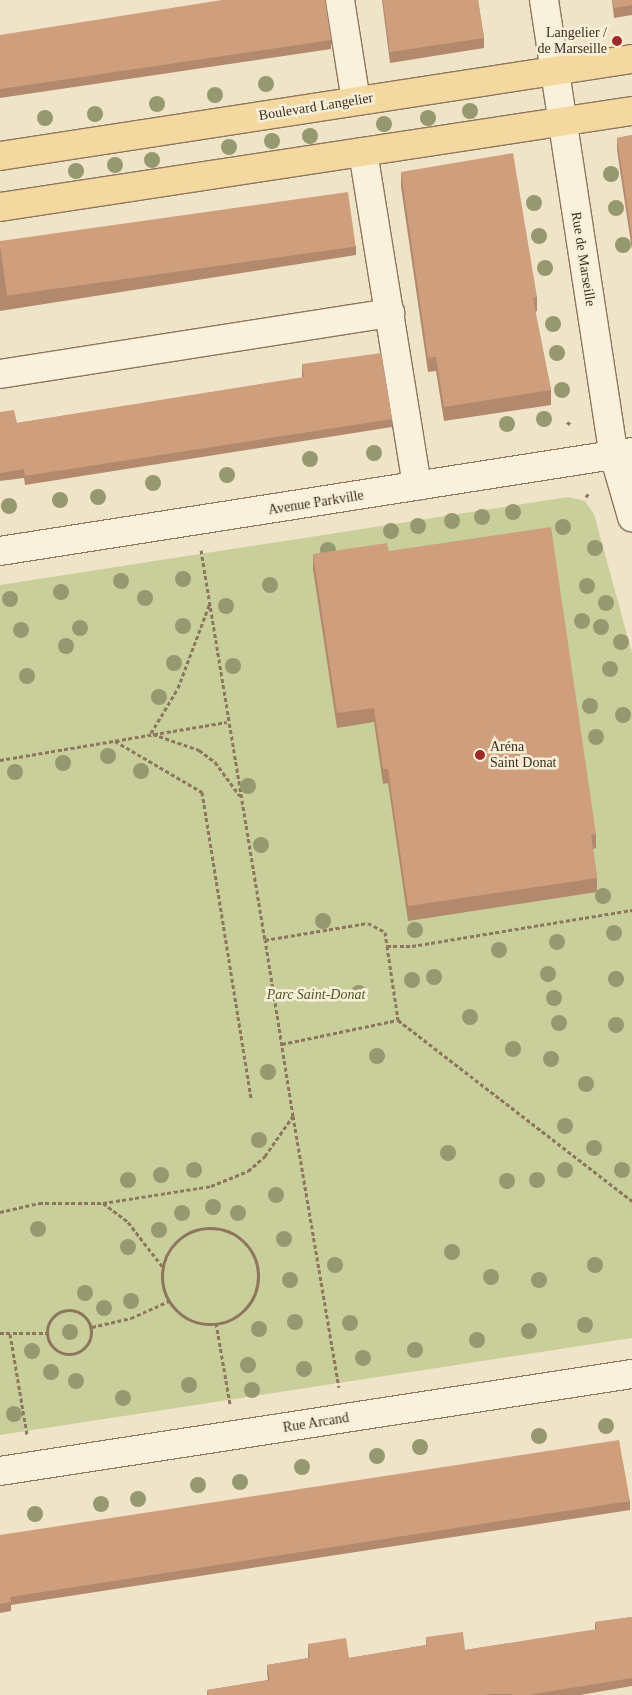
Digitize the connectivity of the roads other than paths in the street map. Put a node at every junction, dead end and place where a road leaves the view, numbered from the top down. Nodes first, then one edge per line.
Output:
1 (340, 0) edge
2 (544, 0) edge
3 (632, 59) edge
4 (554, 70) junction
5 (356, 101) junction
6 (632, 111) edge
7 (562, 122) junction
8 (363, 152) junction
9 (0, 156) edge
10 (0, 207) edge
11 (390, 313) junction
12 (0, 374) edge
13 (623, 454) edge
14 (417, 486) junction
15 (632, 517) edge
16 (0, 551) edge
17 (632, 1374) edge
18 (0, 1471) edge

1 - 5 street
2 - 4 street, Rue de Marseille
3 - 4 main road, Boulevard Langelier
4 - 5 main road, Boulevard Langelier
4 - 7 street, Rue de Marseille
5 - 9 main road, Boulevard Langelier
6 - 7 main road
7 - 8 main road
7 - 13 street, Rue de Marseille
8 - 10 main road
8 - 11 street
11 - 12 street
11 - 14 street
13 - 14 street, Avenue Parkville
13 - 15 street, Rue de Marseille
14 - 16 street, Avenue Parkville
17 - 18 street, Rue Arcand

